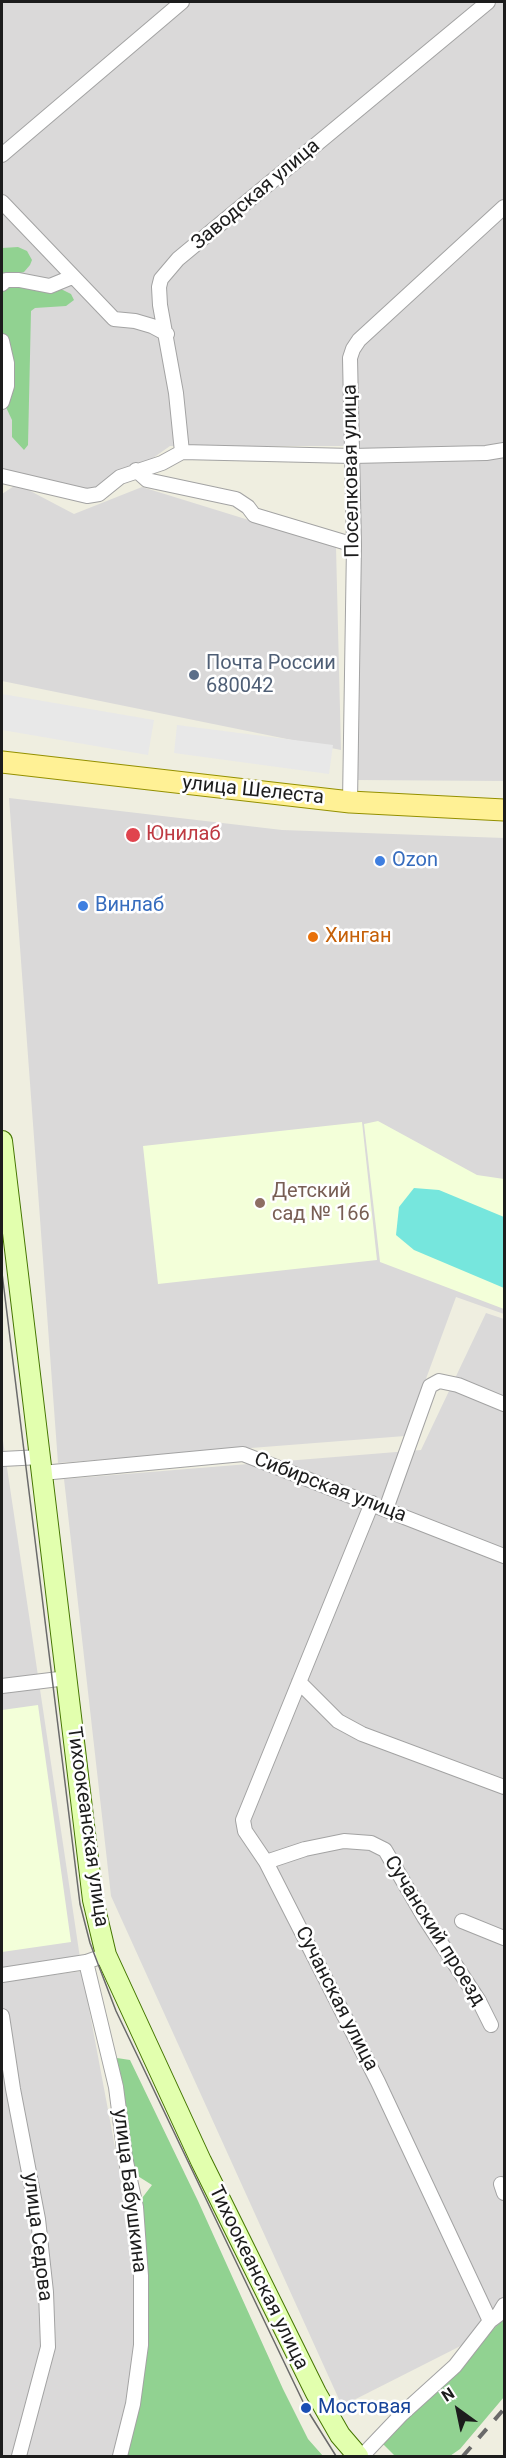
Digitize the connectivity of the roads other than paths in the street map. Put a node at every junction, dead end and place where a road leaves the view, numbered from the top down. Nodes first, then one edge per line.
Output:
1 (182, 2) edge
2 (488, 2) edge
3 (2, 155) edge
4 (2, 202) edge
5 (504, 207) edge
6 (72, 277) junction
7 (2, 284) edge
8 (167, 334) junction
9 (2, 341) edge
10 (2, 402) edge
11 (504, 450) edge
12 (182, 452) junction
13 (352, 456) junction
14 (136, 470) junction
15 (2, 476) edge
16 (354, 545) junction
17 (2, 762) edge
18 (350, 802) junction
19 (504, 810) edge
20 (2, 1141) edge
21 (504, 1404) edge
22 (2, 1459) edge
23 (41, 1465) junction
24 (372, 1503) junction
25 (386, 1509) junction
26 (504, 1556) edge
27 (67, 1678) junction
28 (299, 1682) junction
29 (2, 1686) edge
30 (504, 1787) edge
31 (266, 1862) junction
32 (462, 1922) dead end
33 (504, 1938) edge
34 (106, 1955) junction
35 (86, 1962) junction
36 (2, 1976) edge
37 (2, 2016) edge
38 (491, 2025) dead end
39 (504, 2305) edge
40 (490, 2321) junction
41 (20, 2457) edge
42 (120, 2457) edge
43 (360, 2457) edge

1 - 3 street
2 - 8 street, Заводская улица
4 - 6 street
5 - 13 street, Поселковая улица
6 - 7 street
6 - 8 street
8 - 12 street, Заводская улица
9 - 10 street
11 - 13 street
12 - 13 street
12 - 14 street
13 - 16 street, Поселковая улица
14 - 15 street
14 - 16 street
16 - 18 street, Поселковая улица
17 - 18 main road, улица Шелеста
18 - 19 main road, улица Шелеста
20 - 23 main road, Тихоокеанская улица
21 - 25 street
22 - 23 street, Сибирская улица
23 - 24 street, Сибирская улица
23 - 27 main road, Тихоокеанская улица
24 - 25 street, Сибирская улица
24 - 28 street, Сучанская улица
25 - 26 street, Сибирская улица
27 - 29 street
27 - 34 main road, Тихоокеанская улица
28 - 30 street
28 - 31 street, Сучанская улица
31 - 38 street, Сучанский проезд
31 - 40 street, Сучанская улица
32 - 33 street
34 - 35 street
34 - 43 main road, Тихоокеанская улица
35 - 36 street
35 - 42 street, улица Бабушкина
37 - 41 street, улица Седова
39 - 40 street
40 - 43 street

